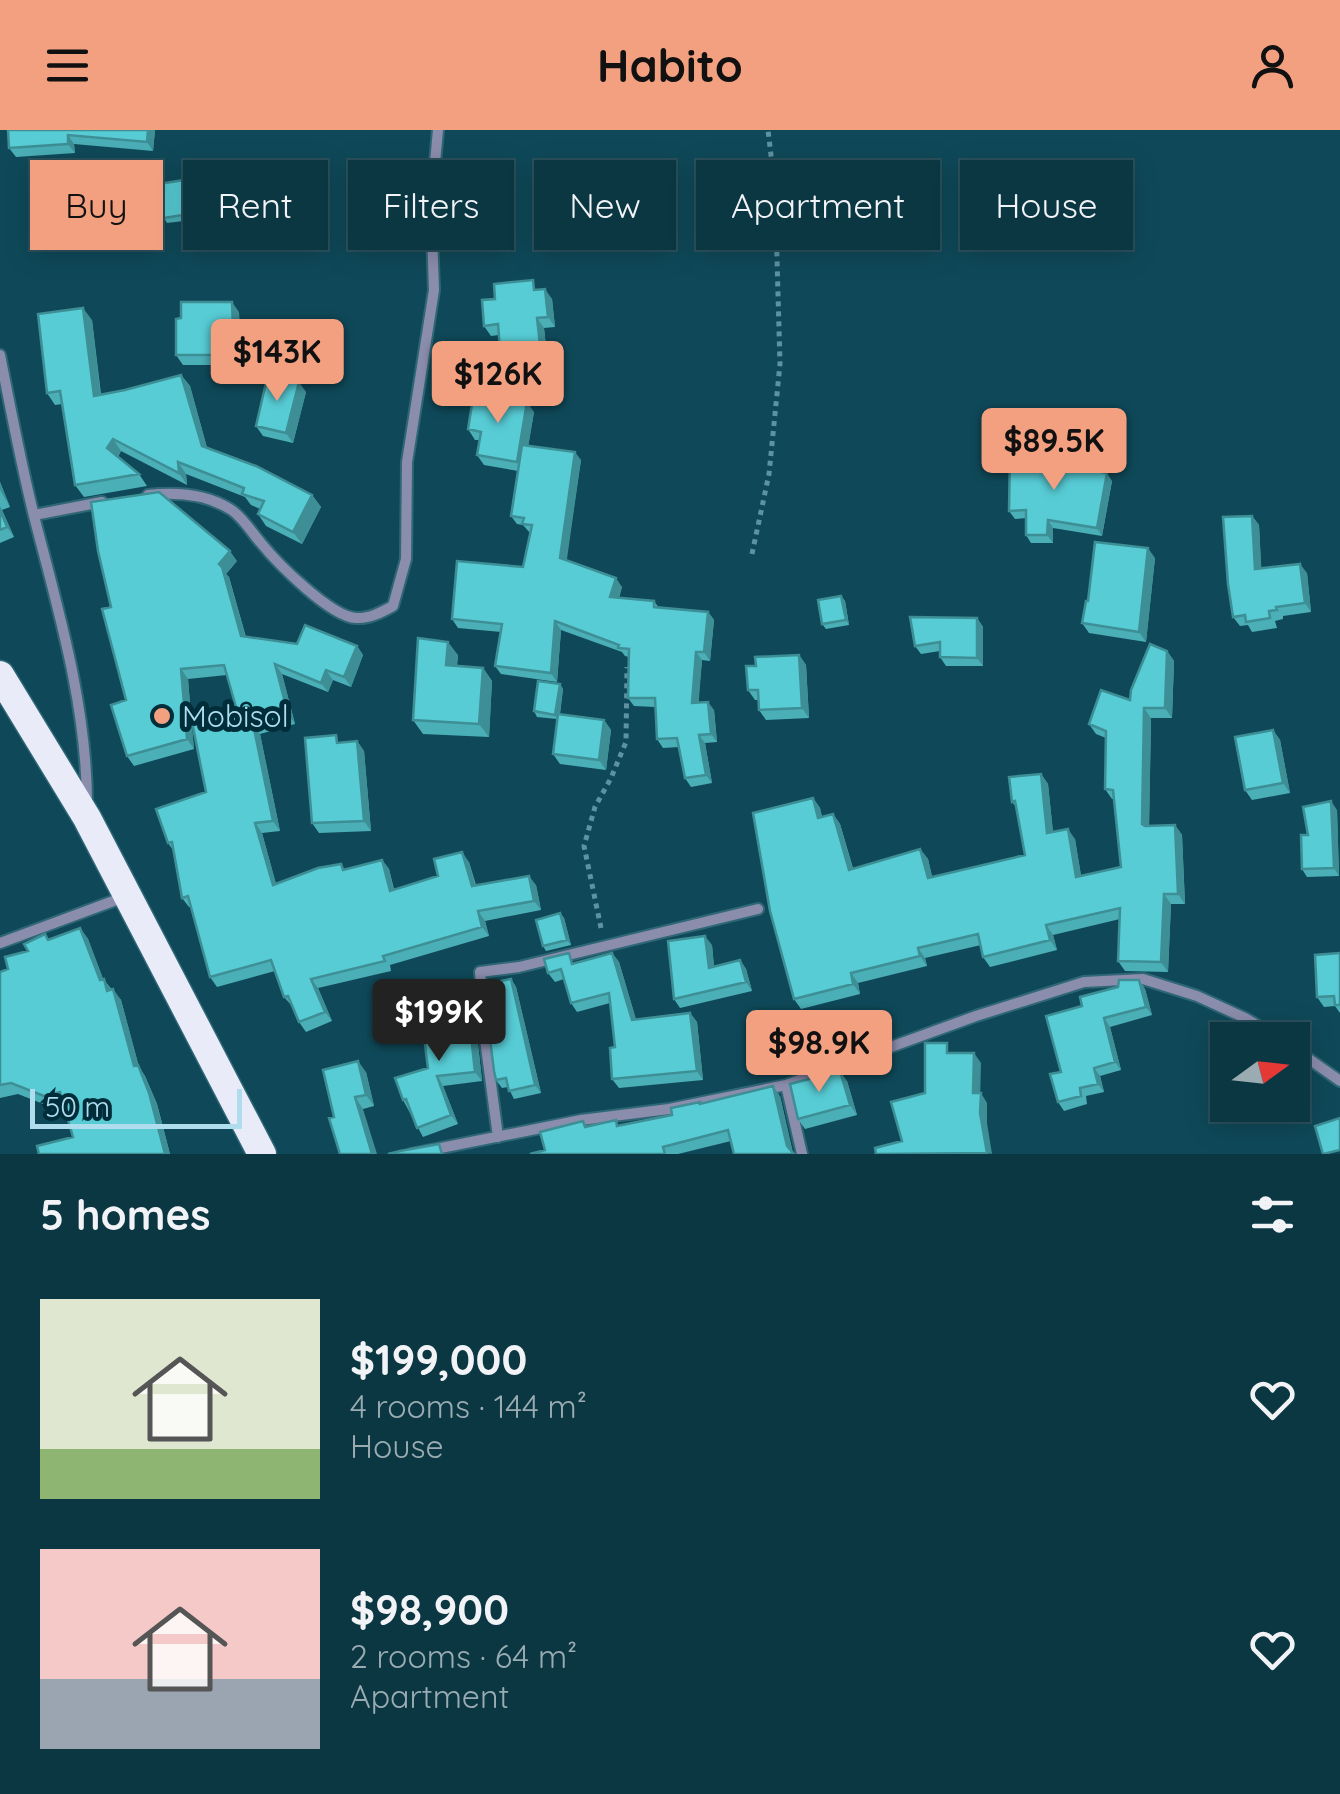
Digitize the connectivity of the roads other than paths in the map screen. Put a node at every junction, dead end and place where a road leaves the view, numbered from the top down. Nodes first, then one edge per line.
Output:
1 (438, 130) edge
2 (0, 355) edge
3 (138, 496) edge
4 (106, 501) edge
5 (34, 515) junction
6 (0, 676) edge
7 (87, 818) junction
8 (128, 896) junction
9 (758, 909) dead end
10 (0, 943) edge
11 (1252, 1022) edge
12 (1310, 1059) edge
13 (1340, 1081) edge
14 (786, 1084) junction
15 (498, 1137) junction
16 (262, 1154) edge
17 (411, 1154) edge
18 (802, 1154) edge

1 - 3 street
2 - 5 street
4 - 5 street
5 - 7 street
6 - 7 highway
7 - 8 highway
8 - 10 street
8 - 16 highway
9 - 15 street
11 - 14 street
12 - 13 street
14 - 15 street
14 - 18 street
15 - 17 street

